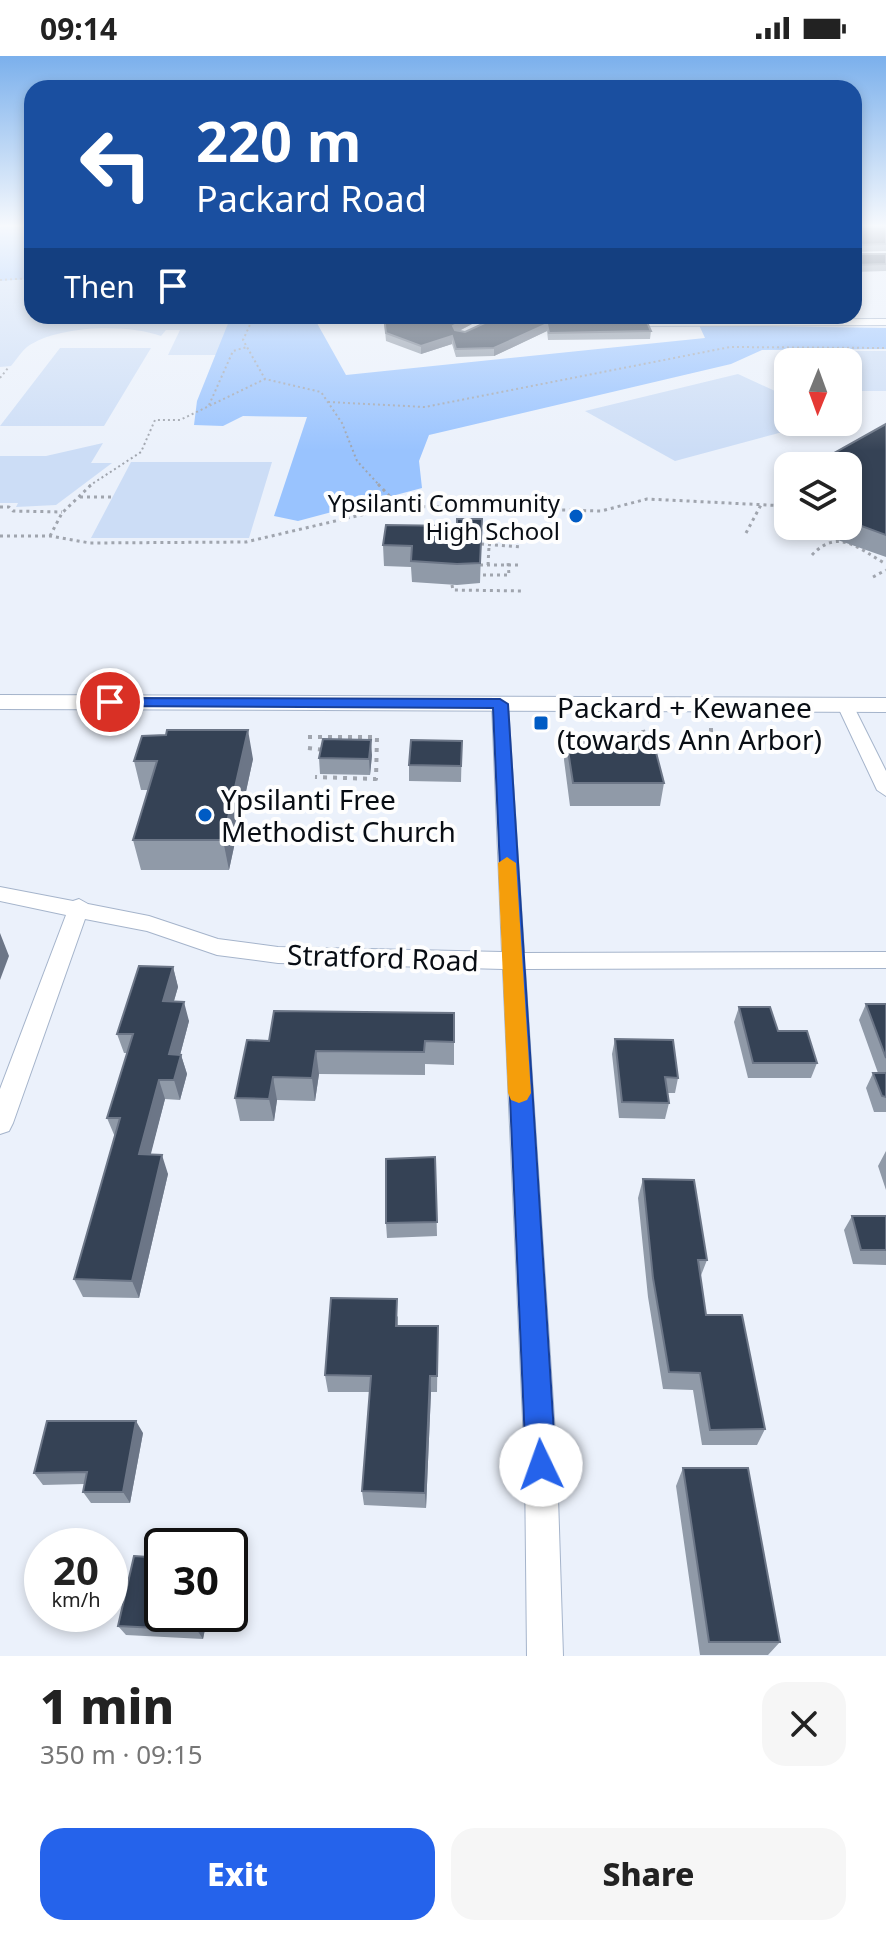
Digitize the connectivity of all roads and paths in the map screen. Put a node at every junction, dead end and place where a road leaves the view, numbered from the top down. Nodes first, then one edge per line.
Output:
1 (862, 322) edge
2 (886, 322) edge
3 (250, 324) edge
4 (247, 347) junction
5 (886, 348) edge
6 (8, 368) dead end
7 (0, 378) edge
8 (265, 379) junction
9 (328, 402) junction
10 (208, 406) junction
11 (78, 497) junction
12 (112, 497) dead end
13 (762, 503) junction
14 (774, 504) edge
15 (399, 506) junction
16 (0, 507) edge
17 (62, 512) junction
18 (490, 528) dead end
19 (746, 533) dead end
20 (477, 535) edge
21 (489, 535) junction
22 (0, 536) edge
23 (50, 536) junction
24 (481, 544) edge
25 (489, 544) junction
26 (521, 547) dead end
27 (812, 555) dead end
28 (508, 564) junction
29 (886, 564) edge
30 (480, 565) edge
31 (488, 565) junction
32 (522, 565) dead end
33 (886, 571) edge
34 (483, 575) edge
35 (873, 577) dead end
36 (452, 585) dead end
37 (524, 591) dead end
38 (0, 703) edge
39 (500, 704) junction
40 (845, 705) junction
41 (886, 705) edge
42 (643, 730) dead end
43 (602, 735) junction
44 (308, 737) dead end
45 (592, 740) edge
46 (614, 740) edge
47 (308, 748) dead end
48 (333, 750) edge
49 (315, 777) dead end
50 (886, 790) edge
51 (0, 894) edge
52 (79, 907) junction
53 (886, 960) edge
54 (512, 961) junction
55 (0, 1123) edge
56 (545, 1656) edge

1 - 2 street
3 - 4 path
4 - 8 path
4 - 10 path
5 - 9 path
6 - 7 path
8 - 9 path
8 - 10 path
9 - 15 path
10 - 11 path
11 - 12 path
11 - 17 path
13 - 14 path
13 - 15 path
13 - 19 path
15 - 23 path
16 - 17 path
17 - 23 path
18 - 21 path
20 - 21 path
21 - 25 path
22 - 23 path
24 - 25 path
25 - 26 path
25 - 31 path
27 - 29 path
28 - 31 path
28 - 32 path
28 - 34 path
30 - 31 path
33 - 35 path
36 - 37 path
38 - 39 main road
39 - 40 main road
39 - 54 street
40 - 41 main road
40 - 50 street
42 - 43 path
43 - 45 path
43 - 46 path
44 - 49 path
47 - 48 path
51 - 52 street, Stratford Road
52 - 54 street, Stratford Road
52 - 55 street
53 - 54 street, Stratford Road
54 - 56 street

